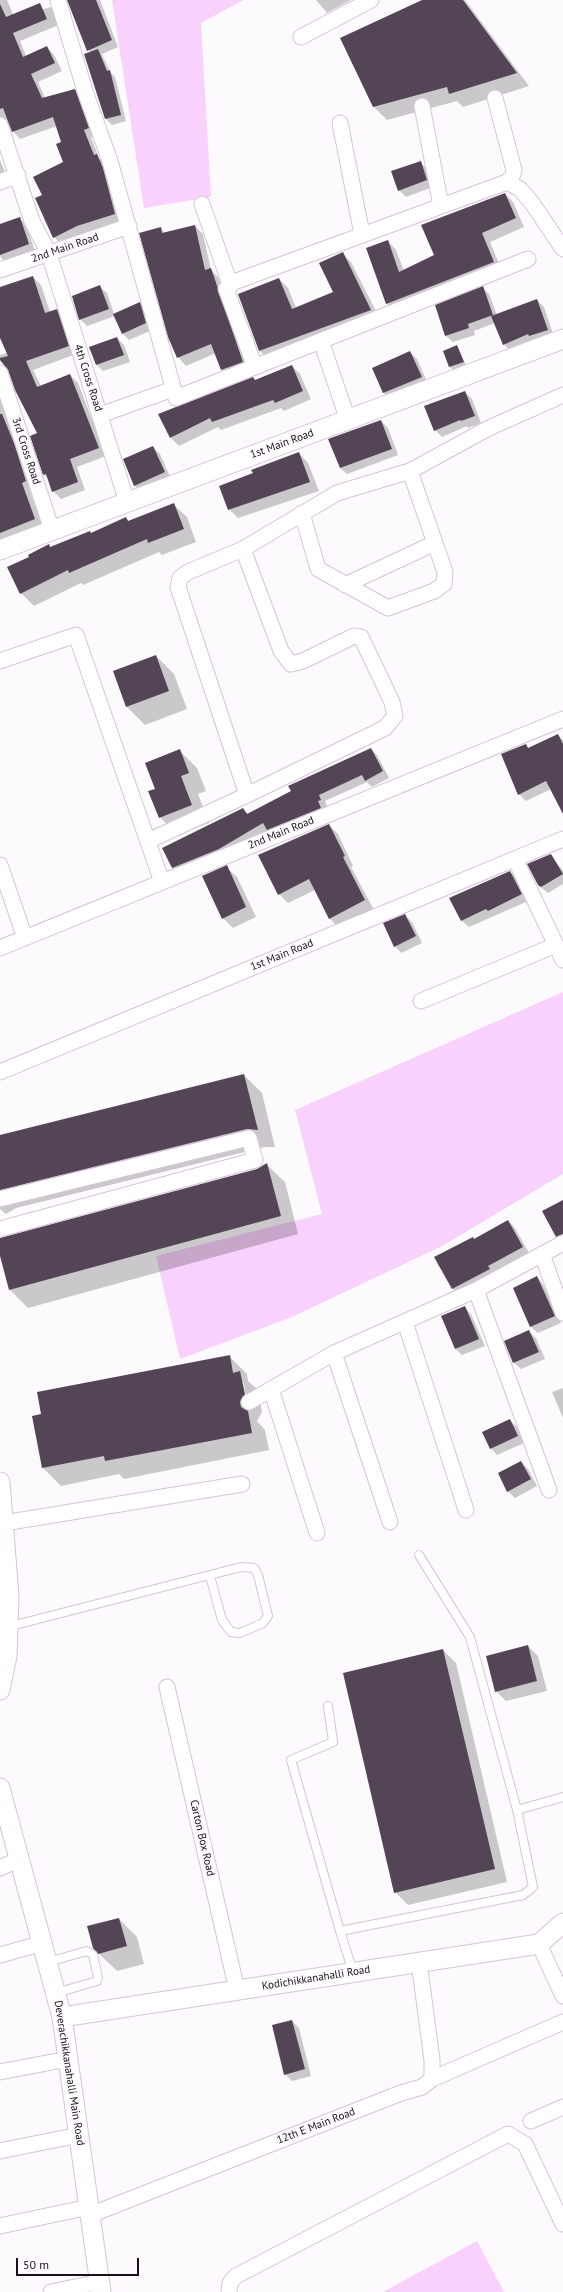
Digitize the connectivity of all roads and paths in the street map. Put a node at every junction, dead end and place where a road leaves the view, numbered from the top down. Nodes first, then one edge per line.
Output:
1 (58, 0) edge
2 (371, 0) edge
3 (301, 38) dead end
4 (495, 98) dead end
5 (422, 106) dead end
6 (340, 123) dead end
7 (0, 125) edge
8 (18, 176) junction
9 (0, 182) edge
10 (507, 182) junction
11 (202, 204) dead end
12 (440, 206) junction
13 (129, 226) junction
14 (362, 234) junction
15 (563, 248) edge
16 (48, 254) junction
17 (528, 259) dead end
18 (0, 270) edge
19 (230, 284) junction
20 (563, 339) edge
21 (321, 341) junction
22 (255, 367) junction
23 (0, 373) edge
24 (174, 389) junction
25 (563, 395) edge
26 (100, 415) junction
27 (348, 420) junction
28 (410, 471) junction
29 (127, 502) junction
30 (302, 513) junction
31 (52, 530) junction
32 (435, 543) junction
33 (0, 550) edge
34 (243, 550) junction
35 (345, 585) junction
36 (0, 661) edge
37 (563, 719) edge
38 (247, 795) junction
39 (563, 839) edge
40 (148, 841) junction
41 (515, 859) junction
42 (0, 865) edge
43 (162, 882) junction
44 (25, 938) junction
45 (556, 945) junction
46 (0, 948) edge
47 (563, 960) edge
48 (421, 1000) dead end
49 (0, 1072) edge
50 (0, 1199) edge
51 (0, 1229) edge
52 (563, 1243) edge
53 (542, 1254) junction
54 (476, 1290) junction
55 (563, 1313) edge
56 (405, 1322) junction
57 (334, 1352) junction
58 (271, 1389) junction
59 (249, 1402) dead end
60 (0, 1482) edge
61 (242, 1484) dead end
62 (548, 1490) dead end
63 (466, 1510) dead end
64 (390, 1522) dead end
65 (4, 1523) junction
66 (317, 1533) dead end
67 (419, 1555) dead end
68 (3, 1558) edge
69 (210, 1576) junction
70 (4, 1627) edge
71 (167, 1687) dead end
72 (0, 1690) edge
73 (328, 1706) dead end
74 (0, 1788) edge
75 (563, 1797) edge
76 (517, 1810) junction
77 (19, 1859) junction
78 (0, 1868) edge
79 (563, 1923) edge
80 (340, 1931) junction
81 (43, 1943) junction
82 (539, 1944) junction
83 (0, 1955) edge
84 (48, 1962) junction
85 (419, 1962) junction
86 (353, 1972) junction
87 (237, 1990) junction
88 (56, 1992) junction
89 (563, 1996) edge
90 (62, 2017) junction
91 (563, 2022) edge
92 (68, 2059) junction
93 (0, 2072) edge
94 (432, 2079) junction
95 (563, 2107) edge
96 (531, 2121) dead end
97 (79, 2135) junction
98 (0, 2151) edge
99 (89, 2211) junction
100 (563, 2224) edge
101 (0, 2226) edge
102 (100, 2287) edge
103 (51, 2292) edge
104 (229, 2292) edge

1 - 13 street
2 - 3 street
4 - 10 street
5 - 12 street
6 - 14 street
7 - 8 street, 4th Cross Road
8 - 9 street
8 - 16 street, 4th Cross Road
10 - 12 street
10 - 15 street
11 - 19 street
12 - 14 street
13 - 16 street, 2nd Main Road
13 - 24 street
14 - 19 street
16 - 18 street, 2nd Main Road
16 - 26 street, 4th Cross Road
17 - 21 street
19 - 22 street
20 - 27 street, 1st Main Road
21 - 22 street
21 - 27 street
22 - 24 street
23 - 31 street, 3rd Cross Road
24 - 26 street
25 - 28 street
26 - 29 street, 4th Cross Road
27 - 29 street, 1st Main Road
28 - 30 street
28 - 32 street
29 - 31 street, 1st Main Road
30 - 34 street
30 - 35 street
31 - 33 street, 1st Main Road
32 - 35 street
32 - 35 street
34 - 38 street
34 - 38 street
36 - 40 street
37 - 43 street, 2nd Main Road
38 - 40 street
39 - 41 street, 1st Main Road
40 - 43 street
41 - 45 street
41 - 49 street, 1st Main Road
42 - 44 street
43 - 44 street, 2nd Main Road
44 - 46 street, 2nd Main Road
45 - 47 street
45 - 48 street
50 - 51 street
52 - 53 street
53 - 54 street
53 - 55 street
54 - 56 street
54 - 62 street
56 - 57 street
56 - 63 street
57 - 58 street
57 - 64 street
58 - 59 street
58 - 66 street
60 - 65 street
61 - 65 street
65 - 68 street
67 - 76 lane
68 - 70 street
69 - 69 lane
69 - 70 lane
70 - 72 street
71 - 87 street, Carton Box Road
73 - 80 lane
74 - 77 street, Deverachikkanahalli Main Road
75 - 76 lane
76 - 80 lane
77 - 78 street
77 - 81 street, Deverachikkanahalli Main Road
79 - 82 street
80 - 86 lane
81 - 83 street
81 - 84 street, Deverachikkanahalli Main Road
82 - 85 street, Kodichikkanahalli Road
82 - 89 street
84 - 88 street, Deverachikkanahalli Main Road
84 - 88 lane
85 - 86 street, Kodichikkanahalli Road
85 - 94 street
86 - 87 street, Kodichikkanahalli Road
87 - 90 street, Kodichikkanahalli Road
88 - 90 street, Deverachikkanahalli Main Road
90 - 92 street, Deverachikkanahalli Main Road
91 - 94 street, 12th E Main Road
92 - 93 street
92 - 97 street, Deverachikkanahalli Main Road
94 - 99 street, 12th E Main Road
95 - 96 street
97 - 98 street
97 - 99 street, Deverachikkanahalli Main Road
99 - 101 street, 12th E Main Road
99 - 102 street, Deverachikkanahalli Main Road
100 - 104 street
102 - 103 street

